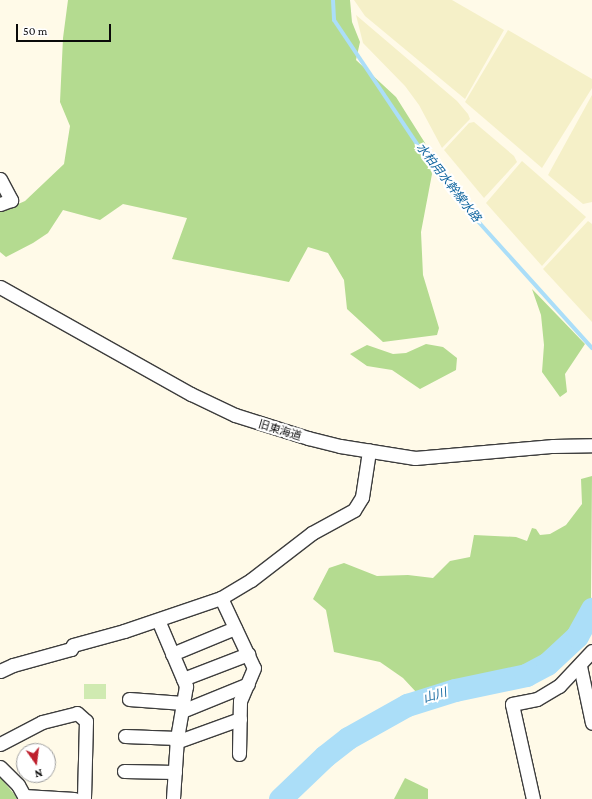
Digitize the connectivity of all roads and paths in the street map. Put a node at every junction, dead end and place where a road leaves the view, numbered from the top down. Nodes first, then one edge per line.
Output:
1 (0, 179) edge
2 (0, 204) edge
3 (0, 287) edge
4 (592, 445) edge
5 (369, 451) junction
6 (221, 598) junction
7 (158, 620) junction
8 (235, 628) junction
9 (592, 651) edge
10 (172, 654) junction
11 (248, 654) junction
12 (580, 666) junction
13 (0, 671) edge
14 (183, 679) junction
15 (248, 684) junction
16 (129, 699) dead end
17 (183, 707) junction
18 (240, 719) junction
19 (592, 722) edge
20 (125, 736) dead end
21 (177, 740) junction
22 (0, 744) edge
23 (239, 754) dead end
24 (0, 767) edge
25 (124, 771) dead end
26 (175, 772) junction
27 (74, 799) edge
28 (84, 799) edge
29 (173, 799) edge
30 (533, 799) edge

1 - 2 street
3 - 5 street, 旧東海道
4 - 5 street, 旧東海道
5 - 6 street
6 - 7 street
6 - 8 street
7 - 10 street
7 - 13 street
8 - 10 street
8 - 11 street
9 - 12 street
10 - 14 street
11 - 14 street
11 - 15 street
12 - 19 street
12 - 30 street
14 - 17 street
15 - 17 street
15 - 18 street
16 - 17 street
17 - 21 street
18 - 21 street
18 - 23 street
20 - 21 street
21 - 26 street
22 - 28 street
24 - 27 street
25 - 26 street
26 - 29 street

